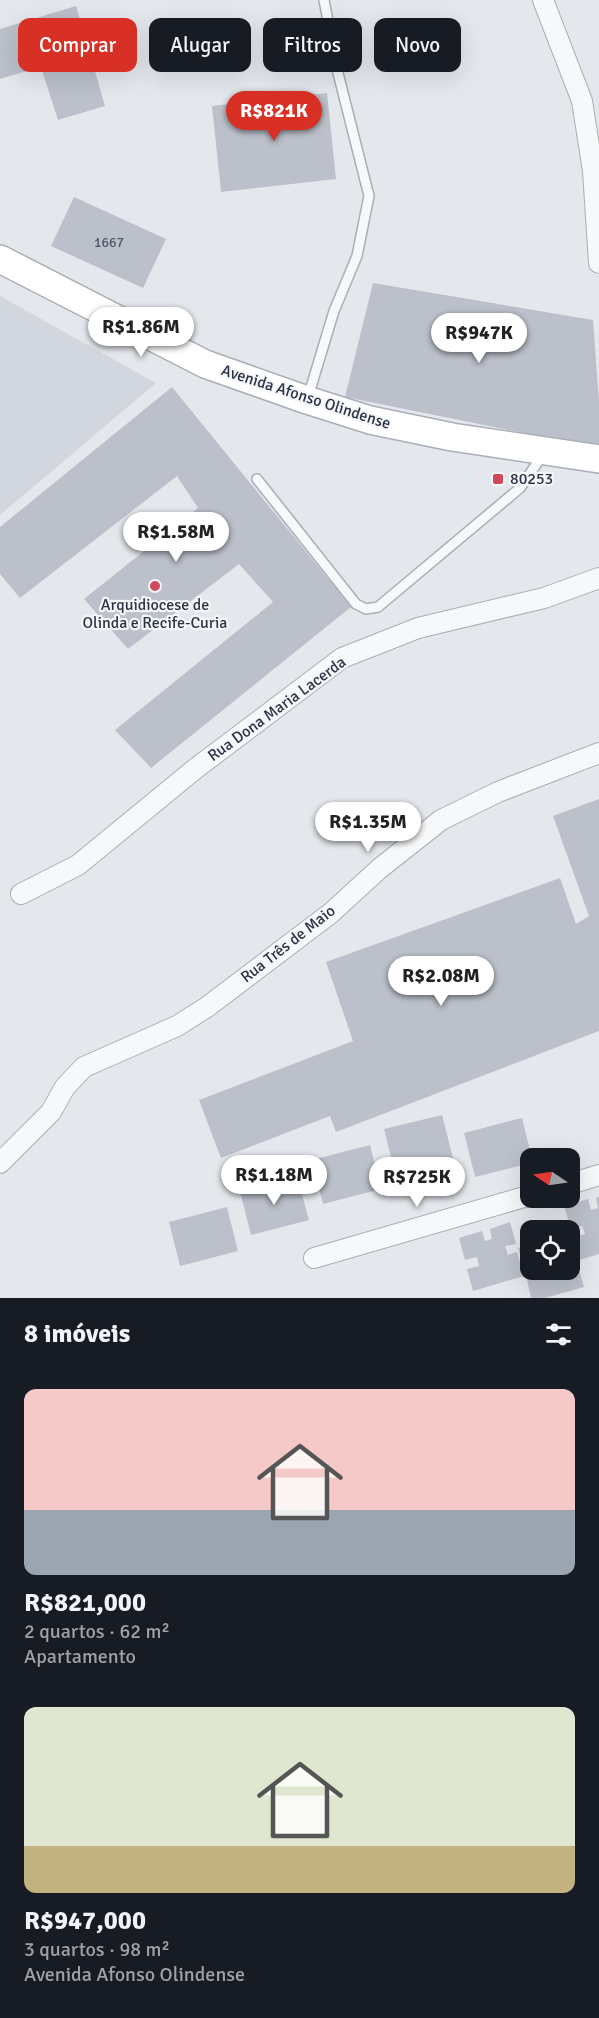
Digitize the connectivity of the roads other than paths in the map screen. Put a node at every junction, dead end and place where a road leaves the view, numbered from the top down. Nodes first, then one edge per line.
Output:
1 (324, 0) edge
2 (543, 0) edge
3 (597, 188) edge
4 (0, 259) edge
5 (599, 263) edge
6 (307, 400) junction
7 (545, 451) junction
8 (599, 459) edge
9 (257, 479) dead end
10 (599, 578) edge
11 (599, 753) edge
12 (21, 894) dead end
13 (0, 1163) edge
14 (599, 1175) edge
15 (580, 1181) edge
16 (520, 1198) edge
17 (314, 1258) dead end

1 - 6 lane
2 - 3 street
3 - 5 street
4 - 6 main road, Avenida Afonso Olindense
6 - 7 main road, Avenida Afonso Olindense
7 - 8 main road, Avenida Afonso Olindense
7 - 9 lane
10 - 12 street, Rua Dona Maria Lacerda
11 - 13 street, Rua Três de Maio
14 - 15 street
16 - 17 street

